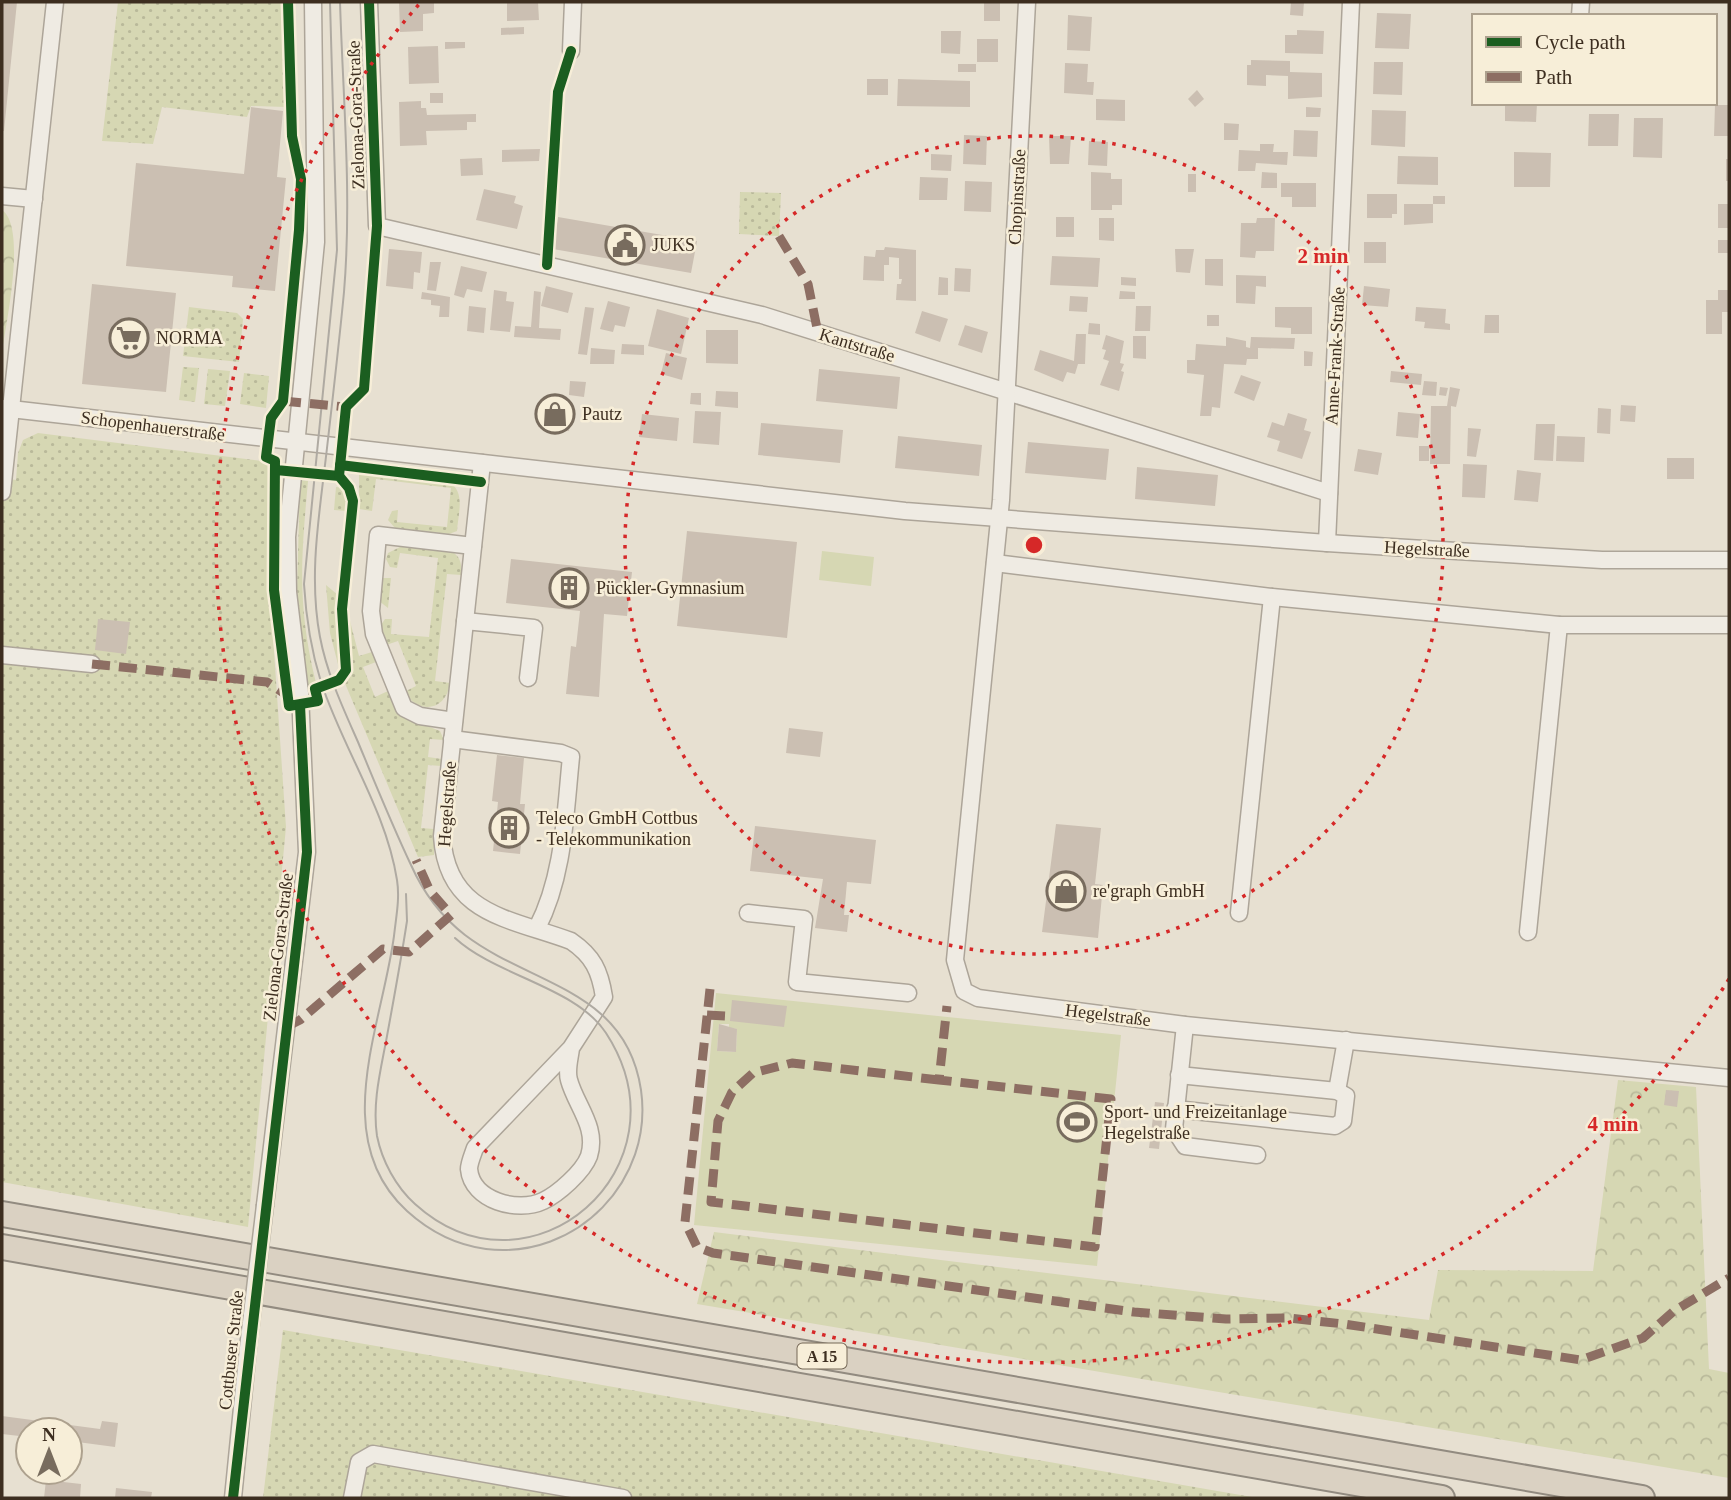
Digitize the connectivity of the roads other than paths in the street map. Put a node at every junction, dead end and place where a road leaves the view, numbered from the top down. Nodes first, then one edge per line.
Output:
1 (55, 2) edge
2 (313, 2) edge
3 (369, 2) edge
4 (573, 2) edge
5 (1027, 2) edge
6 (1351, 2) edge
7 (571, 51) dead end
8 (2, 196) edge
9 (34, 199) junction
10 (377, 226) joint
11 (1008, 391) junction
12 (6, 409) edge
13 (295, 442) junction
14 (3, 461) edge
15 (482, 463) junction
16 (2, 492) edge
17 (1329, 493) junction
18 (999, 518) junction
19 (1326, 543) junction
20 (472, 546) junction
21 (1729, 559) edge
22 (995, 563) junction
23 (1272, 597) junction
24 (465, 621) junction
25 (1559, 625) junction
26 (1729, 625) edge
27 (2, 655) edge
28 (92, 664) dead end
29 (528, 678) dead end
30 (454, 721) junction
31 (452, 739) junction
32 (748, 913) dead end
33 (1238, 913) dead end
34 (537, 928) junction
35 (1528, 932) dead end
36 (908, 993) dead end
37 (1185, 1025) junction
38 (1346, 1040) junction
39 (570, 1048) junction
40 (1179, 1075) junction
41 (1729, 1078) edge
42 (1337, 1091) junction
43 (1175, 1109) junction
44 (1256, 1155) dead end
45 (265, 1205) joint
46 (2, 1214) edge
47 (2, 1247) edge
48 (547, 1492) edge
49 (233, 1498) edge
50 (352, 1498) edge
51 (623, 1498) edge
52 (1442, 1498) edge
53 (1642, 1498) edge

1 - 9 street
2 - 13 street, Zielona-Gora-Straße
3 - 10 street, Zielona-Gora-Straße
4 - 7 street
5 - 11 street, Chopinstraße
6 - 17 street, Anne-Frank-Straße
8 - 9 street
9 - 12 street
10 - 11 street, Kantstraße
11 - 17 street, Kantstraße
11 - 18 street, Hegelstraße
12 - 13 street, Schopenhauerstraße
12 - 14 street
13 - 15 street, Hegelstraße
13 - 45 street, Zielona-Gora-Straße
14 - 16 street
15 - 18 street, Hegelstraße
15 - 20 street, Hegelstraße
17 - 19 street, Anne-Frank-Straße
18 - 19 street, Hegelstraße
18 - 22 street, Hegelstraße
19 - 21 street, Hegelstraße
20 - 24 street, Hegelstraße
20 - 30 street
22 - 23 street
22 - 37 street, Hegelstraße
23 - 25 street
23 - 33 street
24 - 29 street
24 - 30 street, Hegelstraße
25 - 26 street
25 - 35 street
27 - 28 street
30 - 31 street, Hegelstraße
31 - 34 street, Hegelstraße
31 - 34 street
32 - 36 street
34 - 39 street, Hegelstraße
37 - 38 street, Hegelstraße
37 - 40 street
38 - 41 street, Hegelstraße
38 - 42 street
39 - 39 street, Hegelstraße
40 - 42 street
40 - 43 street
42 - 43 street
43 - 44 street
45 - 49 street, Cottbuser Straße, bridge
46 - 53 highway, A 15
47 - 52 highway, A 15
48 - 50 street
48 - 51 street

